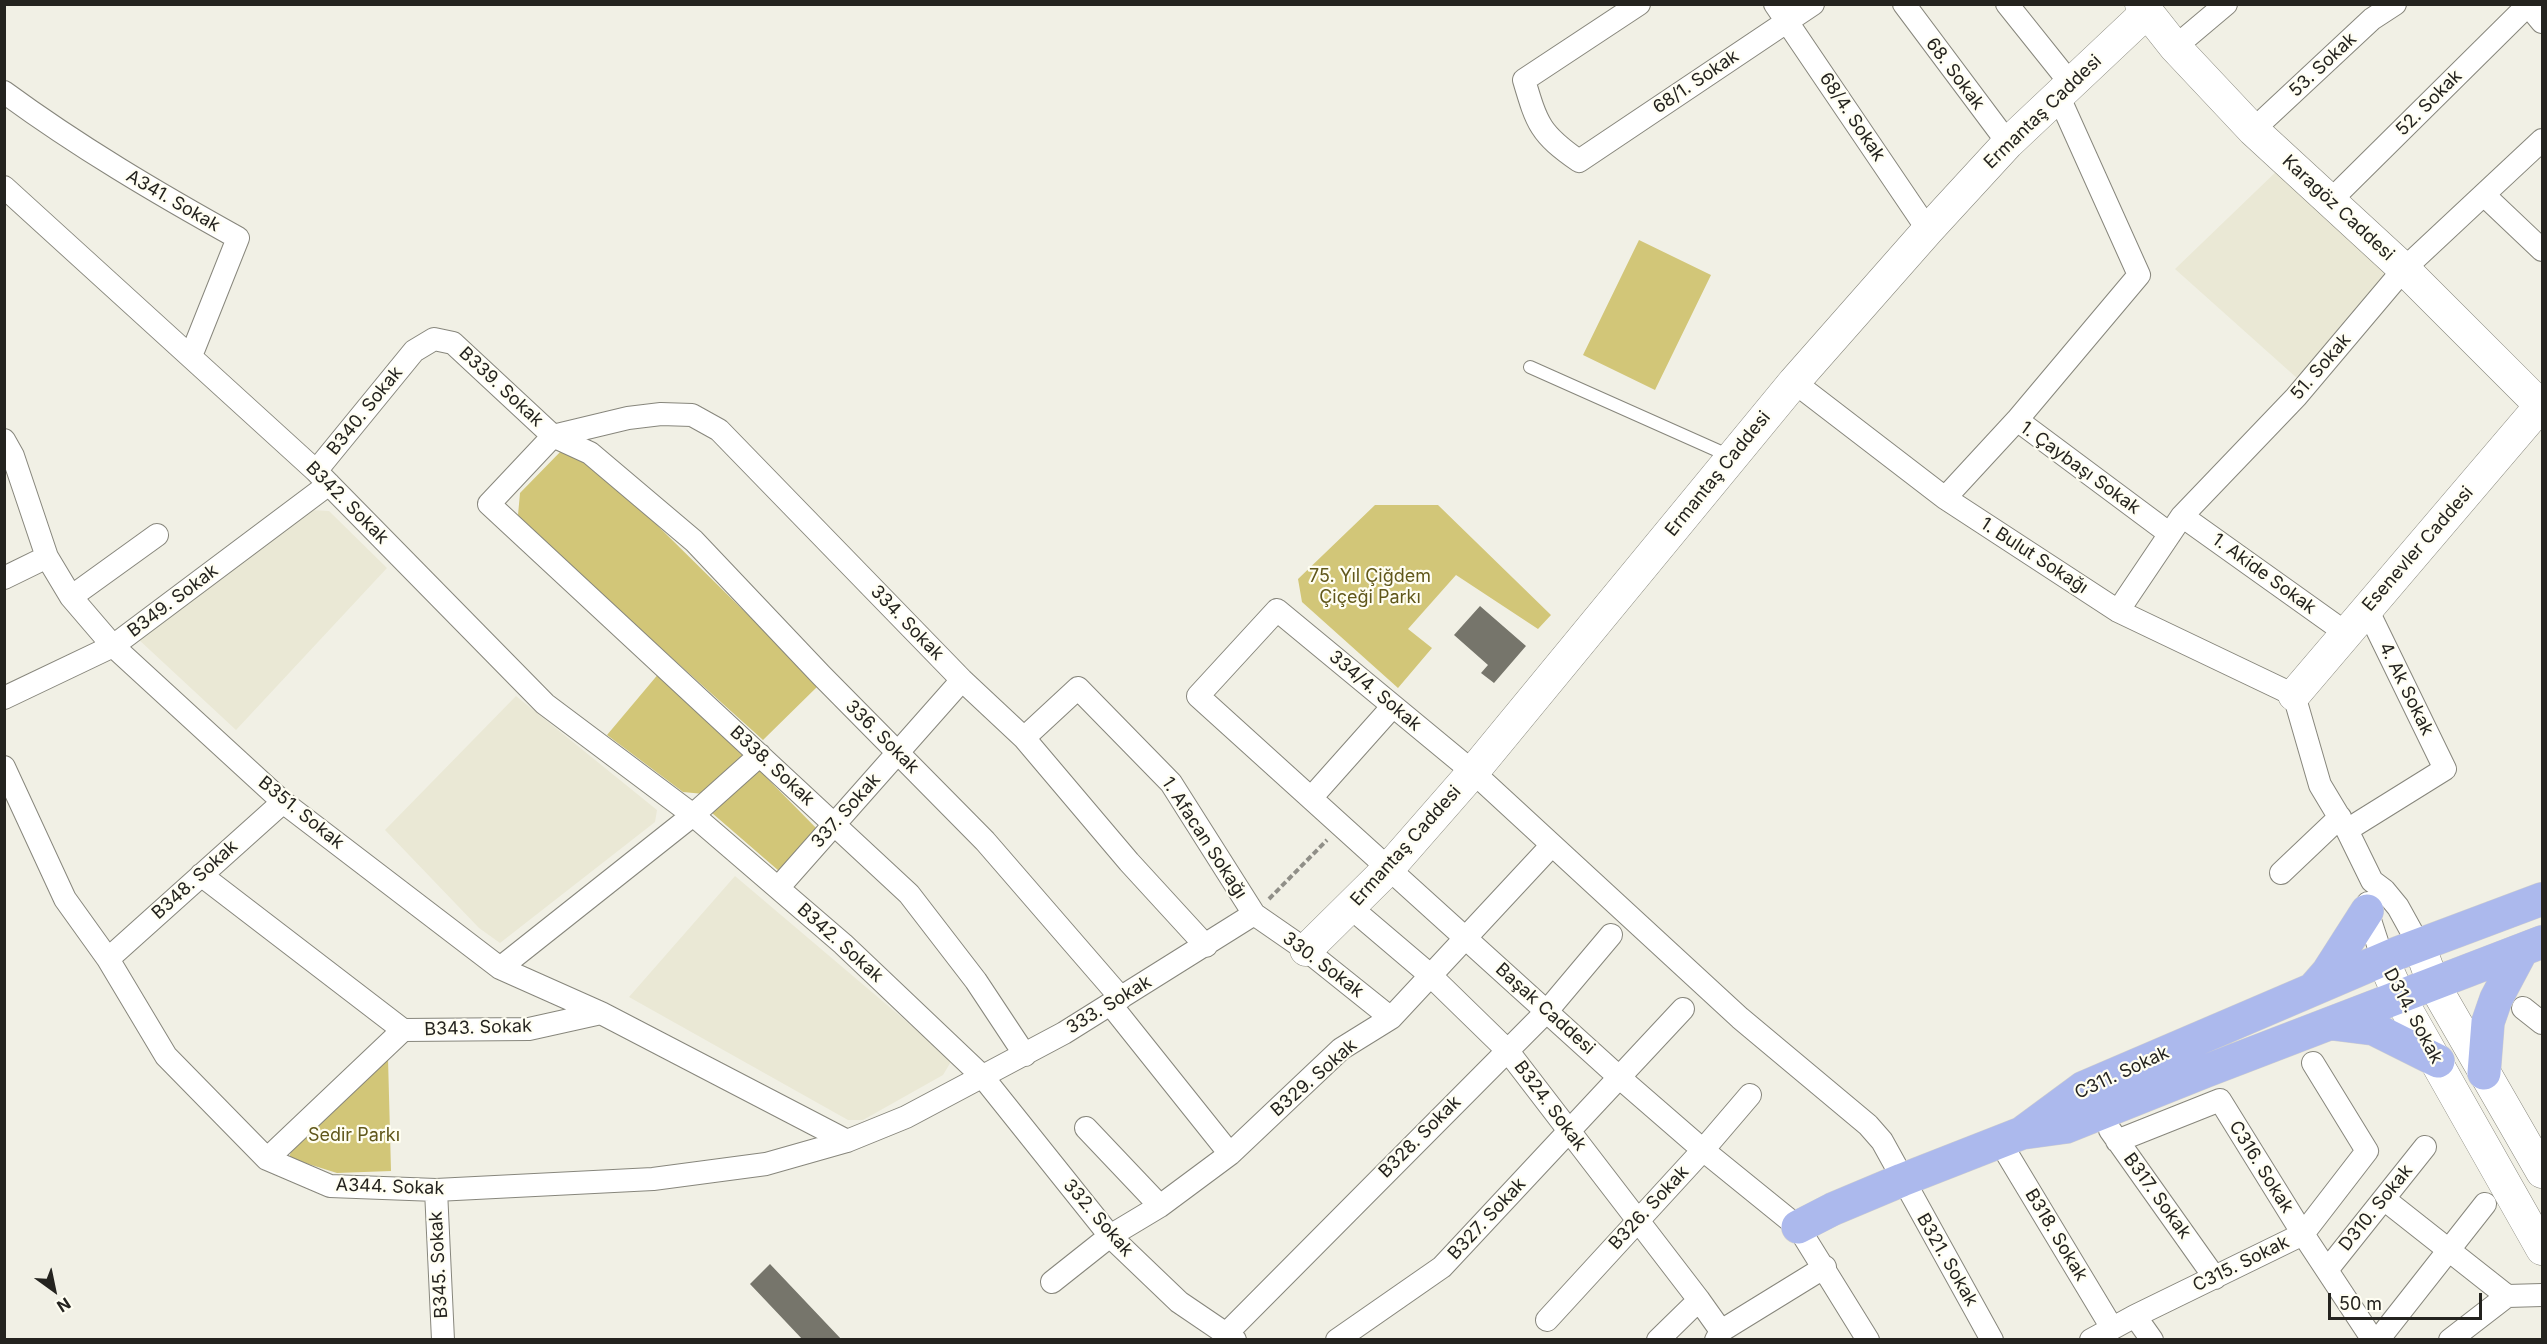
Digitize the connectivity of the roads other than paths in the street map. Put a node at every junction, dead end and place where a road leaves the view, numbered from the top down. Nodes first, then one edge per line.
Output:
1 (1639, 4) edge
2 (1813, 4) edge
3 (1904, 4) edge
4 (2007, 4) edge
5 (2226, 4) edge
6 (2395, 4) edge
7 (2144, 8) edge
8 (2532, 11) edge
9 (2365, 12) edge
10 (1781, 13) edge
11 (2175, 47) junction
12 (2065, 89) junction
13 (4, 92) edge
14 (2253, 130) junction
15 (2542, 140) edge
16 (2008, 142) junction
17 (4, 187) edge
18 (2484, 195) junction
19 (2330, 201) junction
20 (1928, 230) junction
21 (2542, 250) edge
22 (2404, 269) junction
23 (414, 351) joint
24 (190, 356) junction
25 (1530, 368) dead end
26 (1794, 382) junction
27 (2017, 420) junction
28 (2538, 420) edge
29 (553, 436) junction
30 (4, 440) edge
31 (1732, 457) junction
32 (323, 478) junction
33 (630, 487) joint
34 (1945, 498) junction
35 (489, 504) joint
36 (2176, 525) junction
37 (157, 535) dead end
38 (47, 557) junction
39 (4, 578) edge
40 (71, 597) junction
41 (2367, 609) junction
42 (1277, 610) joint
43 (2118, 611) junction
44 (2346, 633) junction
45 (113, 645) junction
46 (962, 680) junction
47 (2294, 696) junction
48 (4, 698) edge
49 (1393, 706) junction
50 (1024, 738) junction
51 (898, 754) junction
52 (760, 755) junction
53 (4, 766) edge
54 (1473, 772) junction
55 (1311, 798) junction
56 (283, 802) junction
57 (693, 815) junction
58 (2344, 823) junction
59 (834, 825) junction
60 (1552, 845) junction
61 (1389, 868) junction
62 (2281, 873) dead end
63 (201, 875) junction
64 (778, 888) junction
65 (2370, 896) junction
66 (2542, 899) edge
67 (1350, 907) junction
68 (1254, 914) junction
69 (1611, 935) dead end
70 (1467, 938) junction
71 (2419, 945) junction
72 (1206, 946) junction
73 (1306, 950) junction
74 (2521, 950) edge
75 (108, 959) junction
76 (2383, 960) junction
77 (500, 968) junction
78 (1430, 975) junction
79 (2433, 983) junction
80 (2313, 989) junction
81 (2400, 998) junction
82 (1116, 1001) junction
83 (1683, 1008) dead end
84 (2523, 1008) dead end
85 (1547, 1011) junction
86 (601, 1013) junction
87 (1391, 1018) junction
88 (2542, 1023) edge
89 (2332, 1024) junction
90 (403, 1030) junction
91 (1507, 1050) junction
92 (1025, 1055) junction
93 (2313, 1063) dead end
94 (2440, 1066) junction
95 (2484, 1073) junction
96 (982, 1076) junction
97 (1620, 1078) junction
98 (1750, 1095) dead end
99 (2098, 1115) junction
100 (1086, 1128) dead end
101 (1568, 1131) junction
102 (2011, 1137) junction
103 (847, 1141) junction
104 (2117, 1141) junction
105 (2425, 1147) dead end
106 (1703, 1150) junction
107 (1230, 1154) junction
108 (267, 1159) junction
109 (2542, 1172) edge
110 (1902, 1180) junction
111 (436, 1190) junction
112 (2384, 1199) junction
113 (2485, 1204) dead end
114 (1160, 1206) junction
115 (1637, 1222) junction
116 (1798, 1227) junction
117 (2303, 1234) junction
118 (1110, 1236) junction
119 (2542, 1249) edge
120 (2449, 1250) junction
121 (1826, 1267) junction
122 (2327, 1270) junction
123 (2215, 1278) junction
124 (1052, 1282) dead end
125 (2542, 1295) edge
126 (2507, 1296) junction
127 (1699, 1300) junction
128 (2135, 1316) junction
129 (1547, 1320) dead end
130 (1719, 1335) edge
131 (2099, 1336) edge
132 (1230, 1337) edge
133 (443, 1340) edge
134 (1337, 1340) edge
135 (1658, 1340) edge
136 (1868, 1340) edge
137 (1992, 1340) edge
138 (2152, 1340) edge
139 (2373, 1340) edge
140 (2378, 1340) edge
141 (2450, 1340) edge

1 - 10 street, 68/1. Sokak
2 - 10 street, 68/1. Sokak
3 - 16 street, 68. Sokak
4 - 12 street
5 - 11 street
6 - 9 street, 53. Sokak
7 - 11 main road, Karagöz Caddesi
7 - 12 main road, Ermantaş Caddesi
8 - 19 street, 52. Sokak
9 - 14 street, 53. Sokak
10 - 20 street, 68/4. Sokak
11 - 14 main road, Karagöz Caddesi
12 - 16 main road, Ermantaş Caddesi
12 - 27 street
13 - 24 street, A341. Sokak
14 - 19 main road, Karagöz Caddesi
15 - 18 street, 51. Sokak
16 - 20 main road, Ermantaş Caddesi
17 - 24 street, B342. Sokak
18 - 21 street
18 - 22 street, 51. Sokak
19 - 22 main road, Karagöz Caddesi
20 - 26 main road, Ermantaş Caddesi
22 - 28 main road, Karagöz Caddesi
22 - 36 street, 51. Sokak
23 - 29 street, B339. Sokak
23 - 32 street, B340. Sokak
24 - 32 street, B342. Sokak
25 - 31 lane
26 - 31 main road, Ermantaş Caddesi
26 - 34 street, 1. Bulut Sokağı
27 - 34 street, 1. Çaybaşı Sokak
27 - 36 street, 1. Çaybaşı Sokak
28 - 41 main road, Esenevler Caddesi
29 - 33 street, B339. Sokak
29 - 35 street, B339. Sokak
29 - 46 street, 334. Sokak
30 - 38 street, B351. Sokak
31 - 54 main road, Ermantaş Caddesi
32 - 45 street, B349. Sokak
32 - 57 street, B342. Sokak
33 - 51 street, 336. Sokak
34 - 43 street, 1. Bulut Sokağı
35 - 52 street, B338. Sokak
36 - 43 street, 51. Sokak
36 - 44 street, 1. Akide Sokak
37 - 40 street
38 - 39 street
38 - 40 street, B351. Sokak
40 - 45 street, B351. Sokak
41 - 44 main road, Esenevler Caddesi
41 - 58 street, 4. Ak Sokak
42 - 49 street, 334/4. Sokak
42 - 55 street, Başak Caddesi
43 - 47 street, 1. Bulut Sokağı
44 - 47 main road, Esenevler Caddesi
45 - 48 street, B349. Sokak
45 - 56 street, B351. Sokak
46 - 50 street, 334. Sokak
46 - 51 street, 337. Sokak
47 - 58 street
49 - 54 street, 334/4. Sokak
49 - 55 street
50 - 68 street, 1. Afacan Sokağı
50 - 72 street, 334. Sokak
51 - 59 street, 337. Sokak
51 - 82 street, 336. Sokak
52 - 57 street
52 - 59 street, B338. Sokak
53 - 75 street, A344. Sokak
54 - 60 street, 334/4. Sokak
54 - 61 main road, Ermantaş Caddesi
55 - 61 street, Başak Caddesi
56 - 63 street, B348. Sokak
56 - 77 street, B351. Sokak
57 - 64 street, B342. Sokak
57 - 77 street
58 - 62 street
58 - 65 street
59 - 64 street, 337. Sokak
59 - 92 street, B338. Sokak
60 - 70 street, B329. Sokak
60 - 110 street, B321. Sokak
61 - 67 main road, Ermantaş Caddesi
61 - 70 street, Başak Caddesi
63 - 75 street, B348. Sokak
63 - 90 street, B343. Sokak
64 - 96 street, B342. Sokak
65 - 71 street
65 - 76 street
65 - 80 main road
66 - 71 main road, C311. Sokak
67 - 73 main road, Ermantaş Caddesi
67 - 78 street, B324. Sokak
68 - 72 street, 333. Sokak
68 - 73 street, 330. Sokak
69 - 85 street, B328. Sokak
70 - 78 street, B329. Sokak
70 - 85 street, Başak Caddesi
71 - 76 main road, C311. Sokak
71 - 79 main road
72 - 82 street, 333. Sokak
73 - 87 street, 330. Sokak
74 - 79 main road
74 - 95 main road
75 - 108 street, A344. Sokak
76 - 80 main road, C311. Sokak
76 - 81 main road, D314. Sokak
77 - 86 street, B351. Sokak
78 - 87 street, B329. Sokak
78 - 91 street, B324. Sokak
79 - 81 main road
79 - 95 main road
80 - 102 main road, C311. Sokak
81 - 89 main road
81 - 94 main road, D314. Sokak
82 - 92 street, 333. Sokak
82 - 107 street, 336. Sokak
83 - 97 street, B327. Sokak
84 - 88 street
85 - 91 street, B328. Sokak
85 - 97 street, Başak Caddesi
86 - 90 street, B343. Sokak
86 - 103 street
87 - 107 street, B329. Sokak
89 - 94 main road
89 - 99 main road
90 - 108 street
91 - 101 street, B324. Sokak
91 - 132 street, B328. Sokak
92 - 96 street, 333. Sokak
93 - 117 street, C315. Sokak
94 - 119 main road, D314. Sokak
95 - 109 main road
96 - 103 street, 333. Sokak
96 - 118 street, 332. Sokak
97 - 101 street, B327. Sokak
97 - 106 street, Başak Caddesi
98 - 106 street, B326. Sokak
99 - 102 main road
99 - 104 street, B317. Sokak
100 - 114 street
101 - 115 street, B324. Sokak
101 - 134 street, B327. Sokak
102 - 110 main road, C311. Sokak
102 - 131 street, B318. Sokak
103 - 111 street, A344. Sokak
104 - 117 street, C316. Sokak
104 - 123 street, B317. Sokak
105 - 112 street, D310. Sokak
106 - 115 street, B326. Sokak
106 - 116 street, Başak Caddesi
107 - 114 street, B329. Sokak
108 - 111 street, A344. Sokak
110 - 116 main road, C311. Sokak
110 - 137 street, B321. Sokak
111 - 133 street, B345. Sokak
112 - 120 street
112 - 122 street, D310. Sokak
113 - 120 street
114 - 118 street, B329. Sokak
115 - 127 street, B324. Sokak
115 - 129 street, B326. Sokak
116 - 121 street, Başak Caddesi
117 - 122 street, C316. Sokak
117 - 123 street, C315. Sokak
118 - 124 street, B329. Sokak
118 - 132 street, 332. Sokak
120 - 126 street
120 - 140 street
121 - 130 street, B324. Sokak
121 - 136 street, Başak Caddesi
122 - 139 street, C316. Sokak
123 - 128 street, C315. Sokak
125 - 126 street
126 - 141 street
127 - 130 street, B324. Sokak
127 - 135 street
128 - 131 street, C315. Sokak
128 - 138 street

